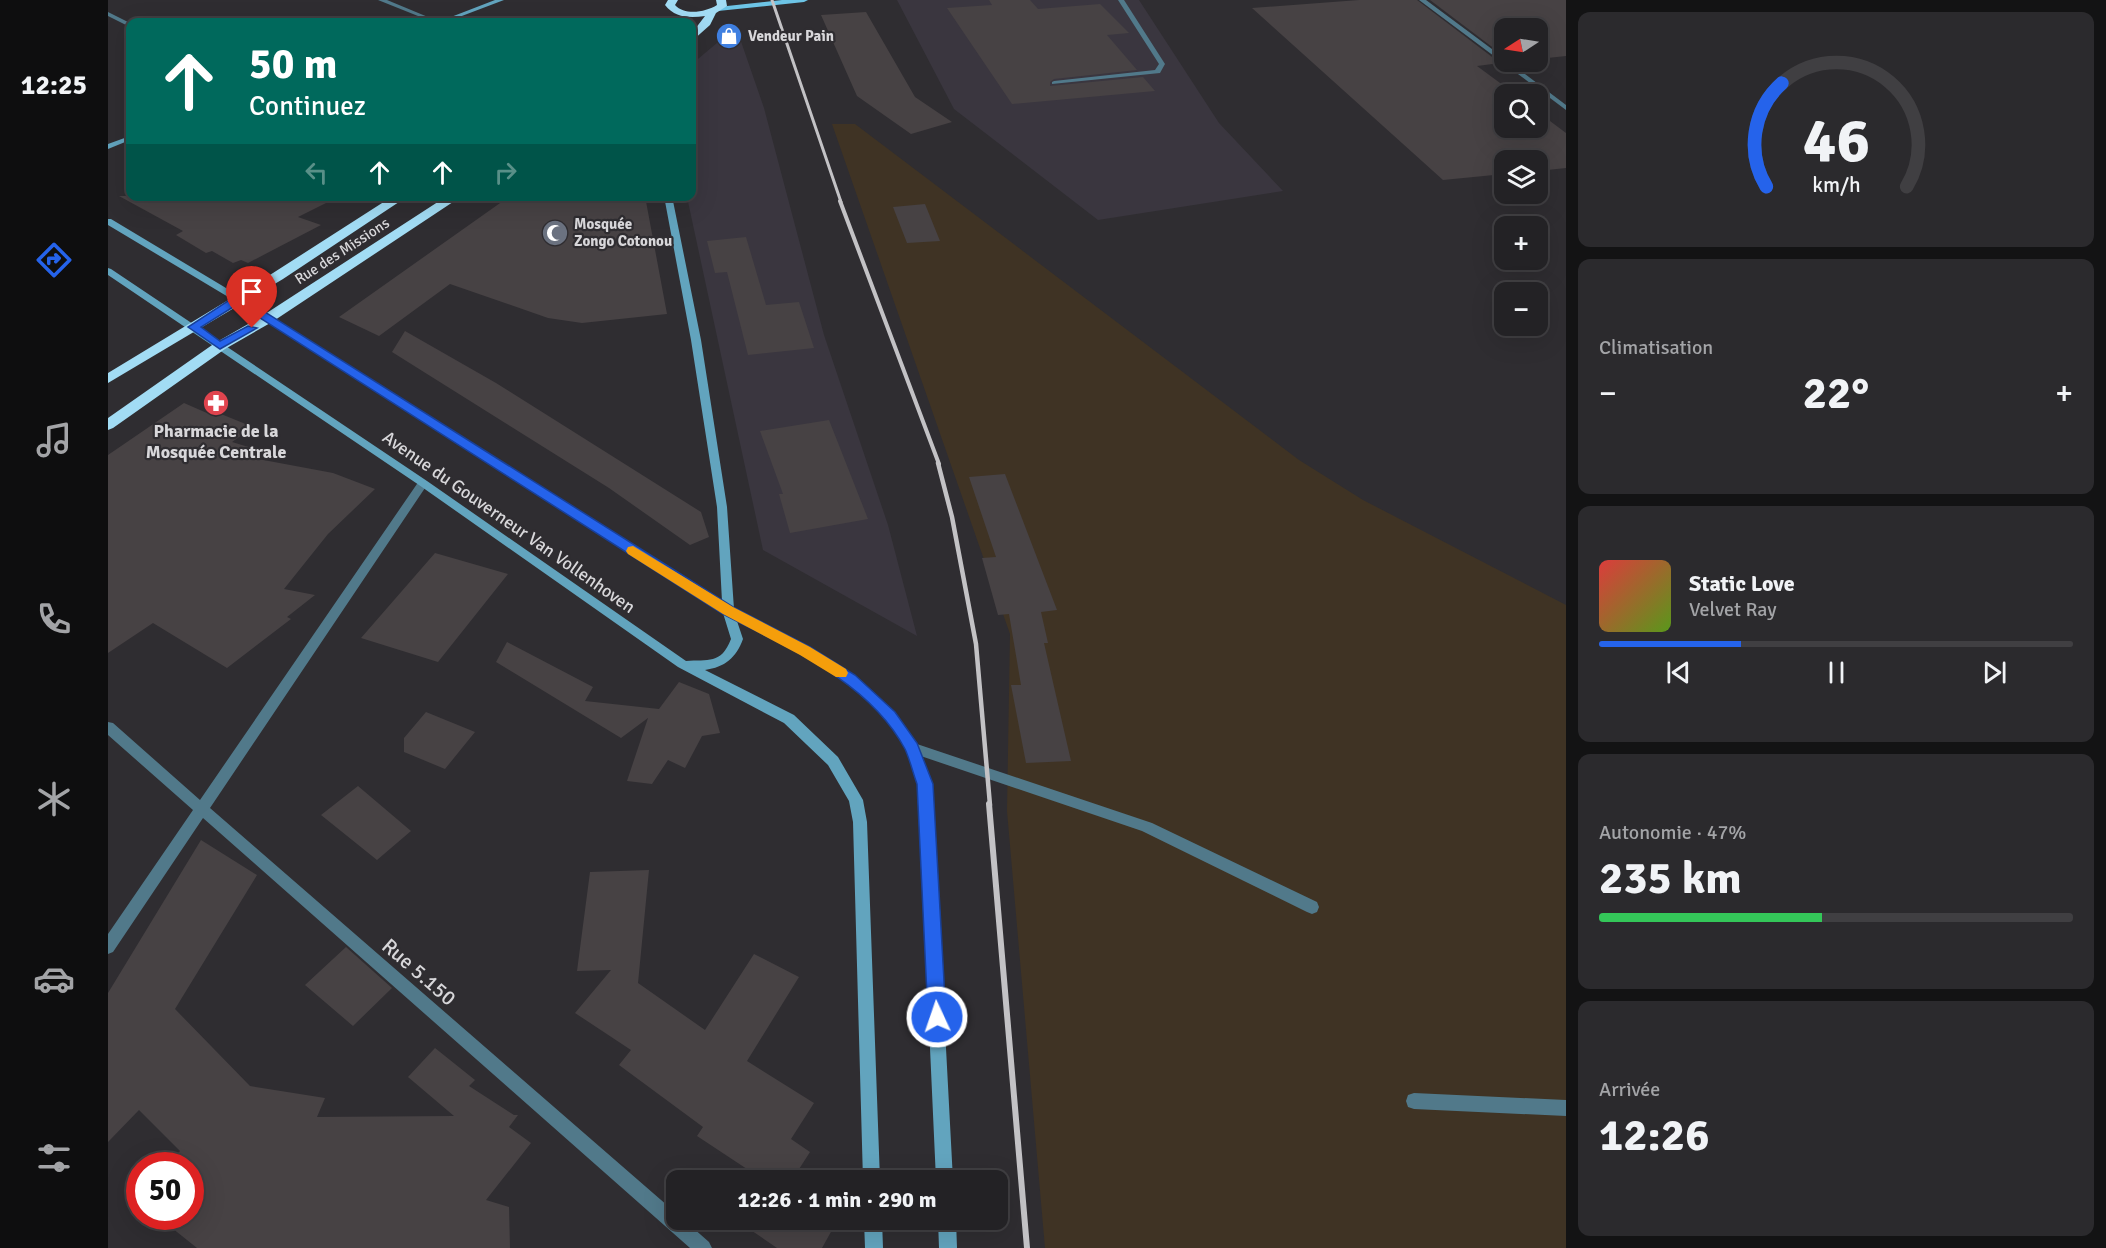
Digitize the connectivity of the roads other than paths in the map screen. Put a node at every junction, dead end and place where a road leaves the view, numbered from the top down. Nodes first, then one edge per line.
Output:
1 (381, 0) edge
2 (501, 0) edge
3 (804, 0) edge
4 (1121, 0) edge
5 (1422, 0) edge
6 (671, 4) edge
7 (717, 7) edge
8 (108, 14) edge
9 (428, 18) edge
10 (450, 18) edge
11 (126, 23) edge
12 (696, 34) edge
13 (1494, 53) edge
14 (1519, 72) edge
15 (1054, 83) dead end
16 (1566, 108) edge
17 (126, 140) edge
18 (108, 147) edge
19 (394, 201) edge
20 (448, 201) edge
21 (669, 201) edge
22 (108, 221) edge
23 (108, 271) edge
24 (238, 299) junction
25 (267, 319) junction
26 (194, 327) junction
27 (220, 346) junction
28 (108, 379) edge
29 (108, 426) edge
30 (423, 483) junction
31 (728, 611) junction
32 (682, 664) junction
33 (108, 727) edge
34 (911, 747) junction
35 (201, 809) junction
36 (1312, 907) dead end
37 (108, 947) edge
38 (1414, 1101) dead end
39 (1566, 1108) edge
40 (872, 1170) edge
41 (944, 1170) edge
42 (873, 1230) edge
43 (947, 1230) edge
44 (703, 1248) edge
45 (874, 1248) edge
46 (948, 1248) edge

1 - 9 street
2 - 10 main road
3 - 7 main road
4 - 15 street
5 - 13 street
6 - 7 highway
7 - 12 highway
8 - 11 street
14 - 16 street
17 - 18 main road
19 - 24 highway, Rue des Missions
20 - 25 highway, Rue des Missions
21 - 31 main road
22 - 24 main road, Avenue du Gouverneur Van Vollenhoven
23 - 26 main road, Avenue du Gouverneur Van Vollenhoven
24 - 25 main road, Avenue du Gouverneur Van Vollenhoven
24 - 26 highway, Rue des Missions
25 - 27 highway, Rue des Missions
25 - 31 main road, Avenue du Gouverneur Van Vollenhoven
26 - 27 main road, Avenue du Gouverneur Van Vollenhoven
26 - 28 highway, Rue des Missions
27 - 29 highway, Rue des Missions
27 - 30 main road, Avenue du Gouverneur Van Vollenhoven
30 - 32 main road, Avenue du Gouverneur Van Vollenhoven
30 - 35 street
31 - 32 main road
31 - 34 main road, Avenue du Gouverneur Van Vollenhoven
32 - 40 main road, Avenue du Gouverneur Van Vollenhoven
33 - 35 street, Rue 5.150
34 - 36 street
34 - 41 main road, Avenue du Gouverneur Van Vollenhoven
35 - 37 street
35 - 44 street, Rue 5.150
38 - 39 street
42 - 45 main road
43 - 46 main road

